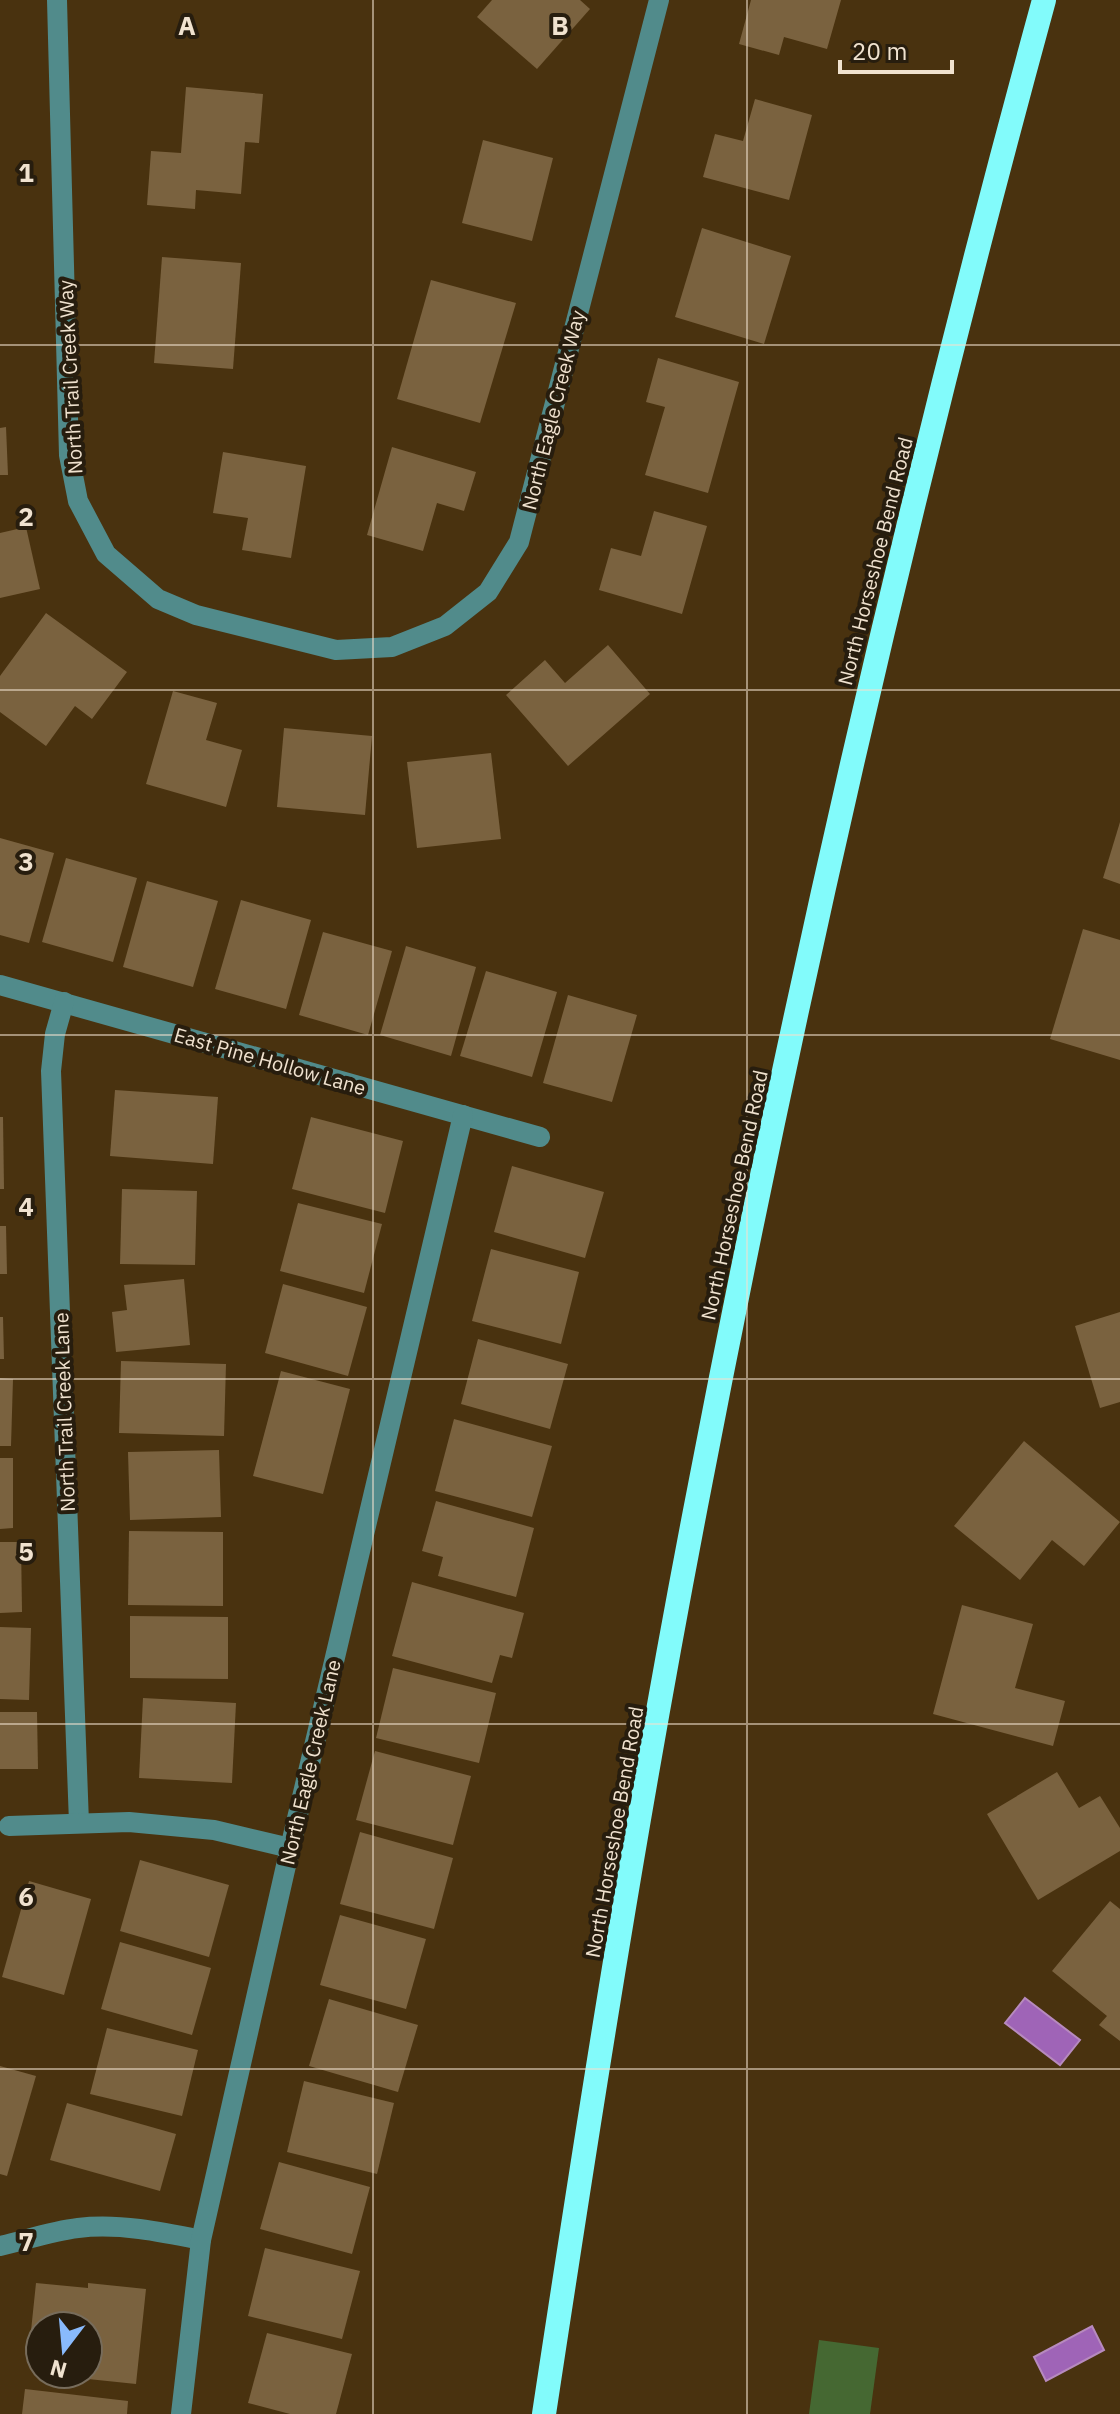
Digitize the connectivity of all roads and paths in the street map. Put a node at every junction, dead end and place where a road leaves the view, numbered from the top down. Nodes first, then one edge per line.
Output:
1 (57, 0) edge
2 (659, 0) edge
3 (1044, 0) edge
4 (277, 637) joint
5 (0, 985) edge
6 (64, 1002) junction
7 (463, 1115) junction
8 (540, 1137) dead end
9 (79, 1823) junction
10 (9, 1826) dead end
11 (290, 1848) junction
12 (201, 2240) junction
13 (0, 2246) edge
14 (181, 2414) edge
15 (544, 2414) edge

1 - 4 street, North Trail Creek Way
2 - 4 street, North Eagle Creek Way
3 - 15 highway, North Horseshoe Bend Road
5 - 6 street, East Pine Hollow Lane
6 - 7 street, East Pine Hollow Lane
6 - 9 street, North Trail Creek Lane
7 - 8 street, East Pine Hollow Lane
7 - 11 street, North Eagle Creek Lane
9 - 10 street
9 - 11 street
11 - 12 street, North Eagle Creek Lane
12 - 13 street
12 - 14 street, North Eagle Creek Lane

